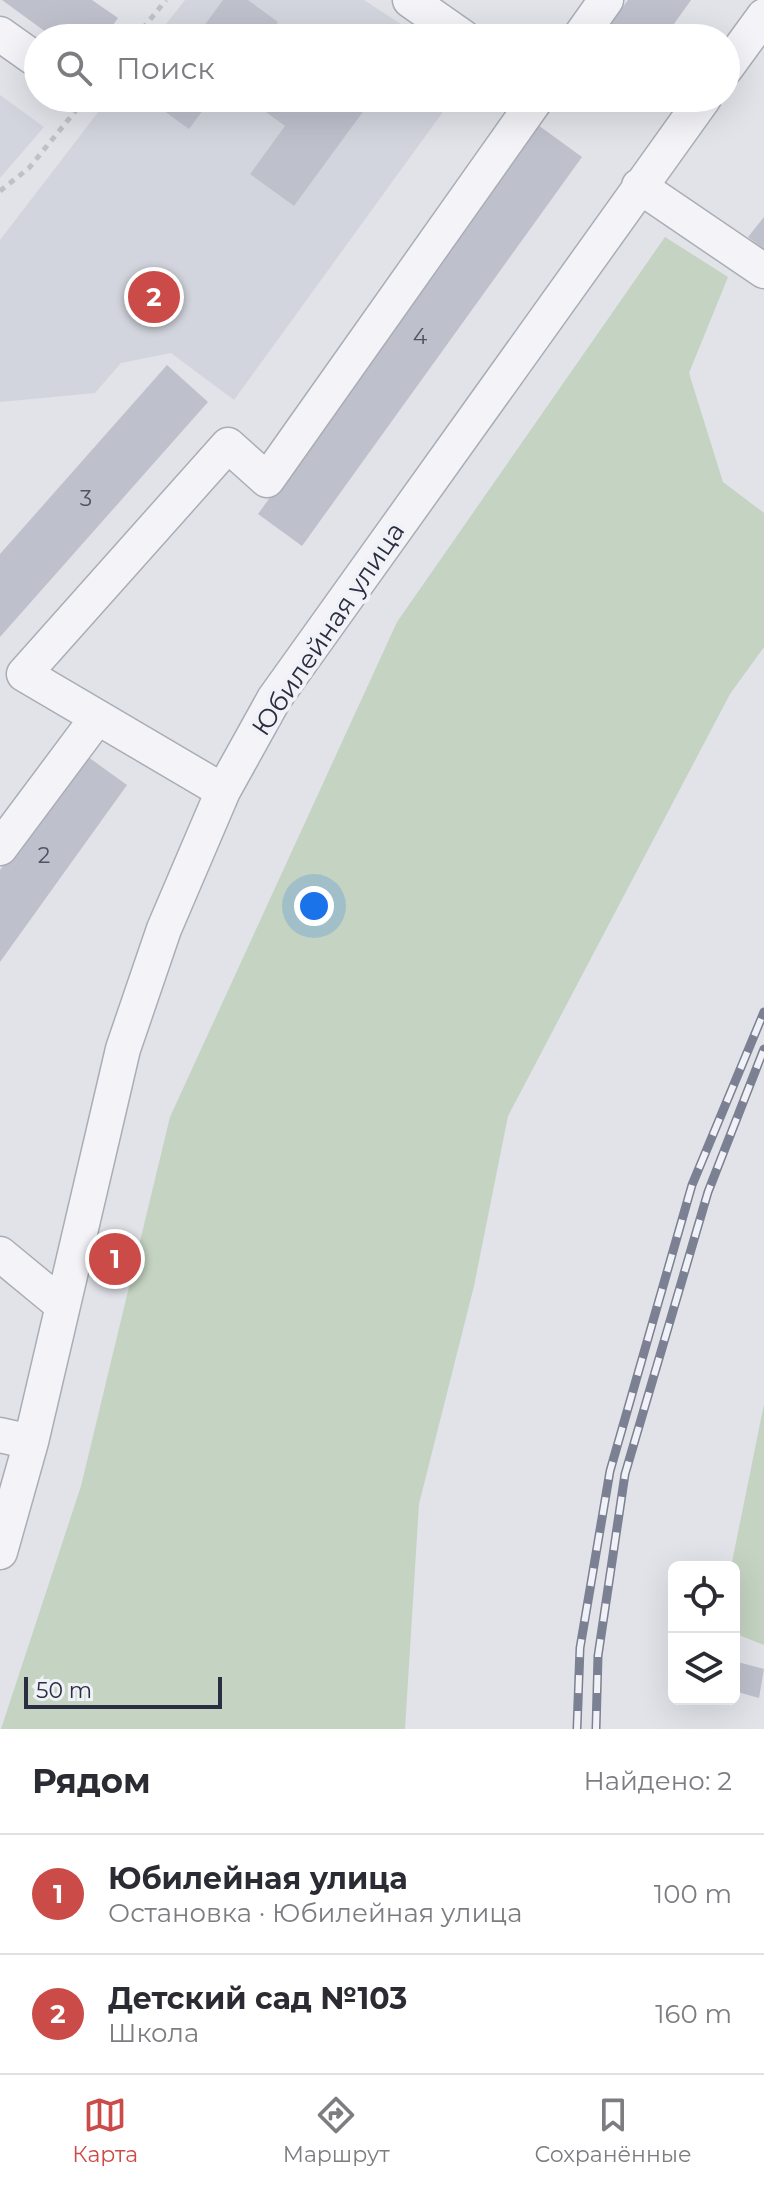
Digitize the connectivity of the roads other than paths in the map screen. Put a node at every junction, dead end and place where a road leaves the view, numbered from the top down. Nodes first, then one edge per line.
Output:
1 (410, 0) edge
2 (606, 0) edge
3 (764, 16) edge
4 (444, 24) edge
5 (589, 24) edge
6 (0, 34) edge
7 (740, 49) edge
8 (24, 51) edge
9 (527, 112) edge
10 (694, 112) edge
11 (639, 186) junction
12 (764, 271) edge
13 (97, 718) junction
14 (223, 791) junction
15 (0, 848) edge
16 (0, 1254) edge
17 (62, 1305) junction
18 (16, 1439) edge
19 (0, 1552) edge

1 - 4 street
2 - 5 street
3 - 7 street
6 - 8 street
9 - 13 street
10 - 11 street, Юбилейная улица
11 - 12 street
11 - 14 street, Юбилейная улица
13 - 14 street
13 - 15 street
14 - 17 street, Юбилейная улица
16 - 17 street
17 - 18 street, Юбилейная улица
18 - 19 street, Юбилейная улица

